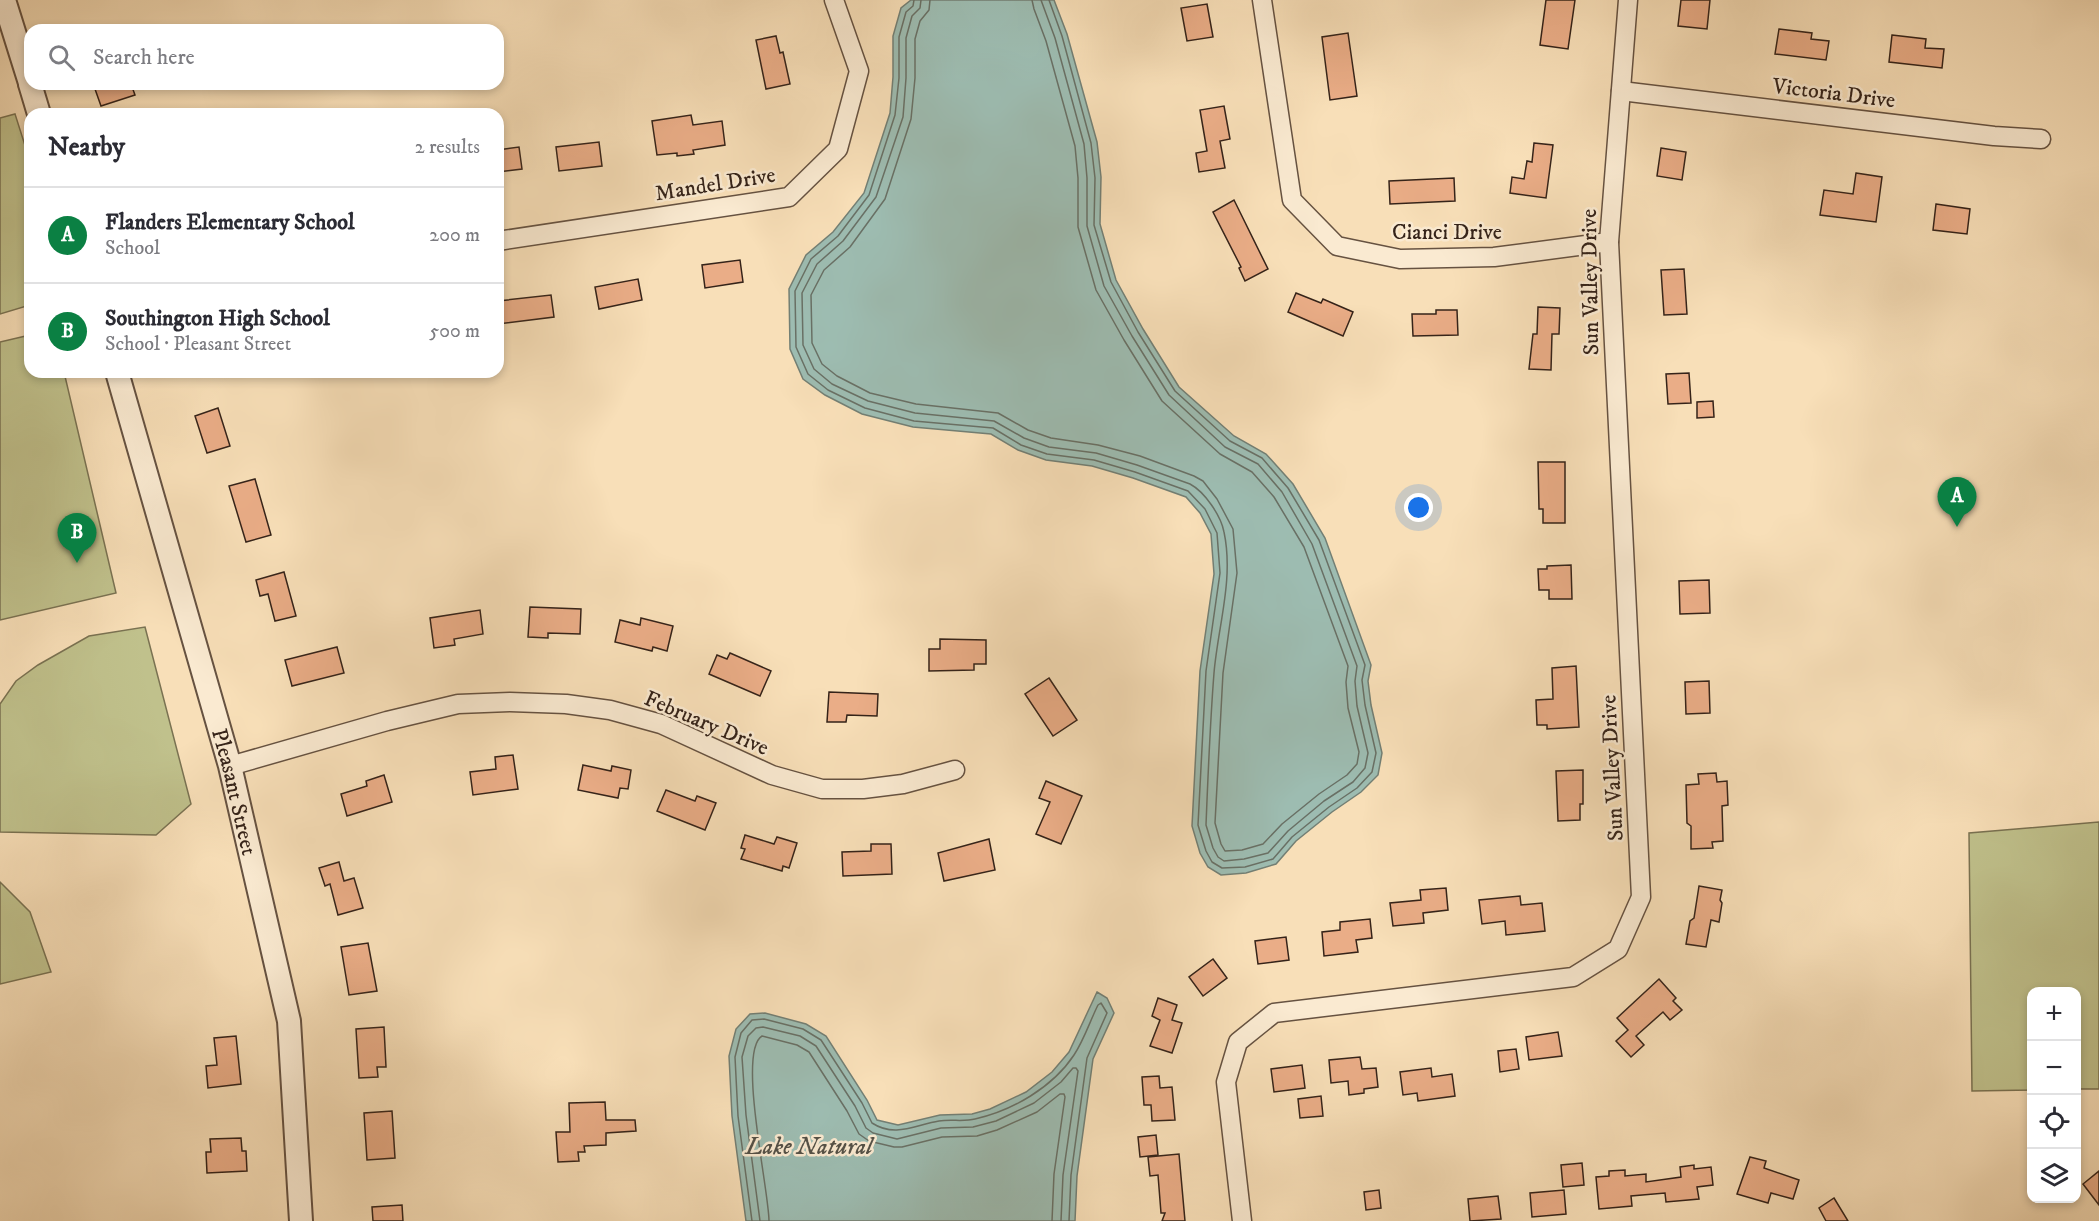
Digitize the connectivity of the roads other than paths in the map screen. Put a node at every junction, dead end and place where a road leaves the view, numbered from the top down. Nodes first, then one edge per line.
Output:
1 (4, 0) edge
2 (834, 0) edge
3 (1262, 0) edge
4 (1628, 0) edge
5 (24, 65) edge
6 (32, 90) edge
7 (1621, 91) junction
8 (37, 108) edge
9 (2041, 139) dead end
10 (504, 240) edge
11 (1609, 242) junction
12 (119, 378) edge
13 (230, 766) junction
14 (955, 770) dead end
15 (301, 1221) edge
16 (1242, 1221) edge

1 - 5 street
2 - 10 street, Mandel Drive
3 - 11 street, Cianci Drive
4 - 7 street, Sun Valley Drive
6 - 8 street
7 - 9 street, Victoria Drive
7 - 11 street, Sun Valley Drive
11 - 16 street, Sun Valley Drive
12 - 13 street, Pleasant Street
13 - 14 street, February Drive
13 - 15 street, Pleasant Street

